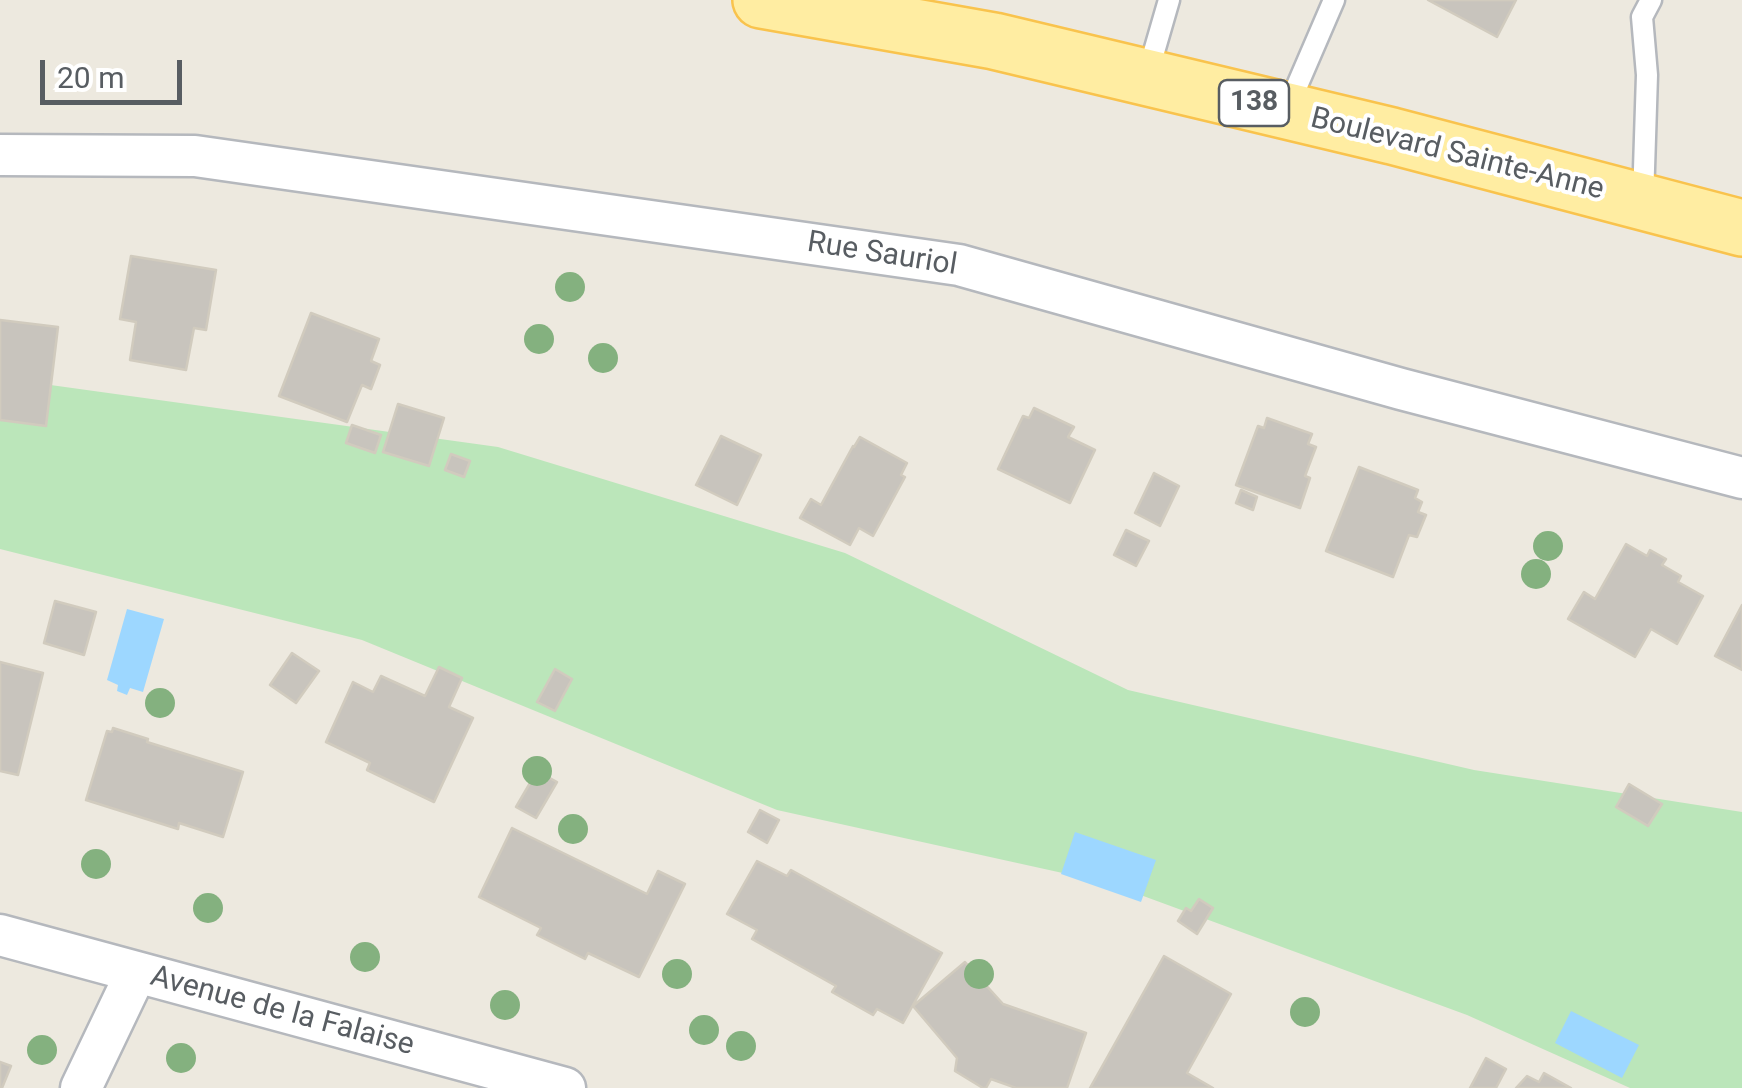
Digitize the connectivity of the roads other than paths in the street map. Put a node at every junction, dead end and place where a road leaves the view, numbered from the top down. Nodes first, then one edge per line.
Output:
1 (761, 0) edge
2 (1169, 0) edge
3 (1333, 0) edge
4 (1652, 0) edge
5 (1146, 78) junction
6 (1286, 111) junction
7 (0, 155) edge
8 (1643, 202) junction
9 (1742, 228) edge
10 (1742, 478) edge
11 (0, 934) edge
12 (136, 973) junction
13 (81, 1088) edge
14 (565, 1088) edge

1 - 5 main road, Boulevard Sainte-Anne / 138
2 - 5 lane
3 - 6 lane
4 - 8 lane
5 - 6 main road, Boulevard Sainte-Anne / 138
6 - 8 main road, Boulevard Sainte-Anne / 138
7 - 10 street, Rue Sauriol
8 - 9 main road, Boulevard Sainte-Anne / 138
11 - 12 street, Avenue de la Falaise
12 - 13 street
12 - 14 street, Avenue de la Falaise

